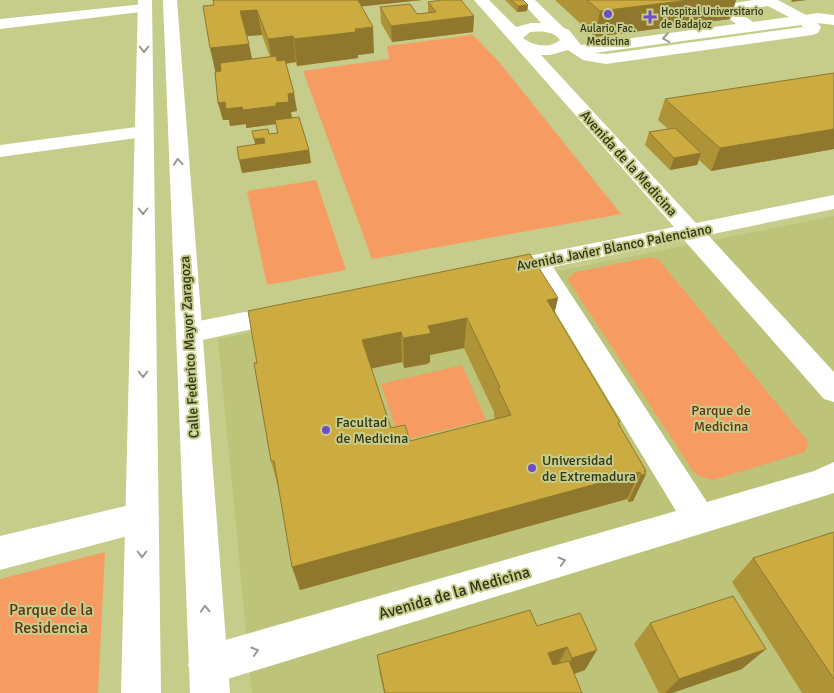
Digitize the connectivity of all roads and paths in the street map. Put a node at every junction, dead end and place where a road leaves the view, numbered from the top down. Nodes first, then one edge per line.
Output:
1 (170, 0) edge
2 (481, 0) edge
3 (527, 0) edge
4 (144, 4) edge
5 (804, 20) junction
6 (834, 20) edge
7 (0, 24) edge
8 (750, 27) junction
9 (568, 40) junction
10 (520, 41) junction
11 (144, 132) junction
12 (0, 151) edge
13 (834, 202) edge
14 (691, 231) junction
15 (537, 262) junction
16 (480, 274) edge
17 (308, 308) edge
18 (189, 333) junction
19 (834, 391) edge
20 (834, 476) edge
21 (142, 518) junction
22 (700, 520) junction
23 (8, 546) edge
24 (209, 679) edge
25 (141, 693) edge

18 -> 1 street, Calle Federico Mayor Zaragoza
2 - 10 street, Avenida de la Medicina
3 - 9 street
4 - 7 street
4 -> 11 street
5 - 6 street
5 - 8 street
5 - 8 street
5 - 9 street
8 -> 9 street
9 - 10 street
9 - 10 street
10 - 14 street, Avenida de la Medicina
11 - 12 street
11 -> 21 street
13 - 14 street, Avenida Javier Blanco Palenciano
14 - 15 street, Avenida Javier Blanco Palenciano
14 - 19 street, Avenida de la Medicina
15 - 16 street, Avenida Javier Blanco Palenciano
15 - 22 street
17 - 18 street
24 -> 18 street, Calle Federico Mayor Zaragoza
20 - 22 street, Avenida de la Medicina
21 - 23 street
21 -> 25 street
24 -> 22 street, Avenida de la Medicina

